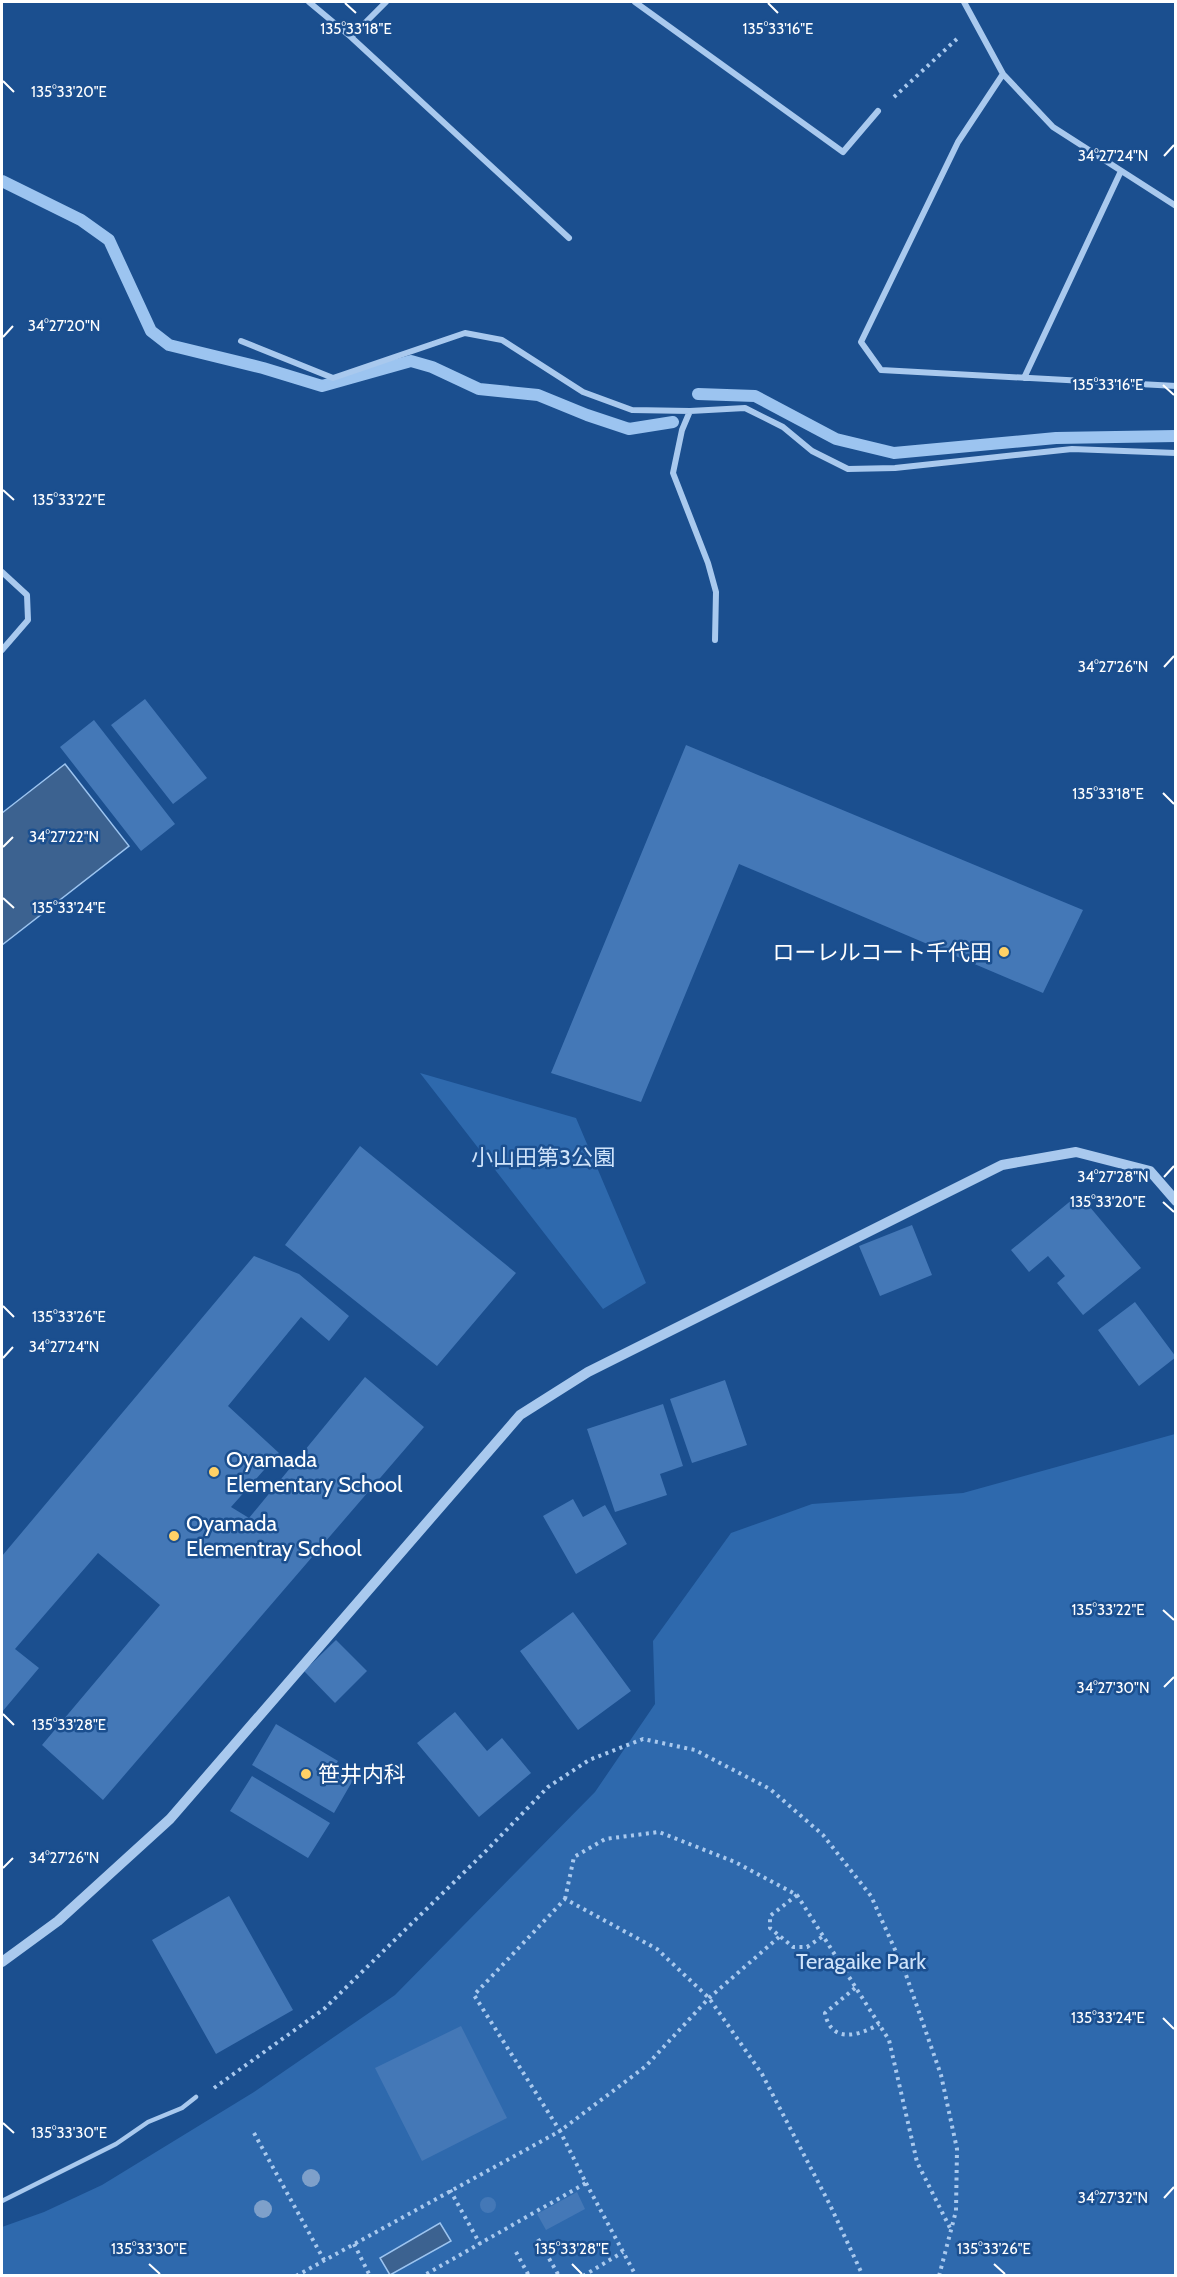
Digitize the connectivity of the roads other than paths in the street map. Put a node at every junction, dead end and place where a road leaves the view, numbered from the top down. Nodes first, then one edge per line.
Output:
1 (309, 2) edge
2 (386, 2) edge
3 (635, 2) edge
4 (964, 2) edge
5 (351, 37) junction
6 (1003, 74) junction
7 (878, 111) road end
8 (1121, 171) junction
9 (1176, 206) edge
10 (569, 238) dead end
11 (241, 341) dead end
12 (1024, 378) junction
13 (1176, 386) edge
14 (690, 411) junction
15 (1176, 453) edge
16 (2, 572) edge
17 (715, 640) dead end
18 (2, 650) edge
19 (1176, 1201) edge
20 (2, 1962) edge
21 (196, 2097) dead end
22 (2, 2201) edge

1 - 5 street
2 - 5 street
3 - 7 street
4 - 6 street
5 - 10 street
6 - 8 street
6 - 12 street
8 - 9 street
8 - 12 street
11 - 14 street
12 - 13 street
14 - 15 street
14 - 17 street
16 - 18 street
19 - 20 street
21 - 22 lane

